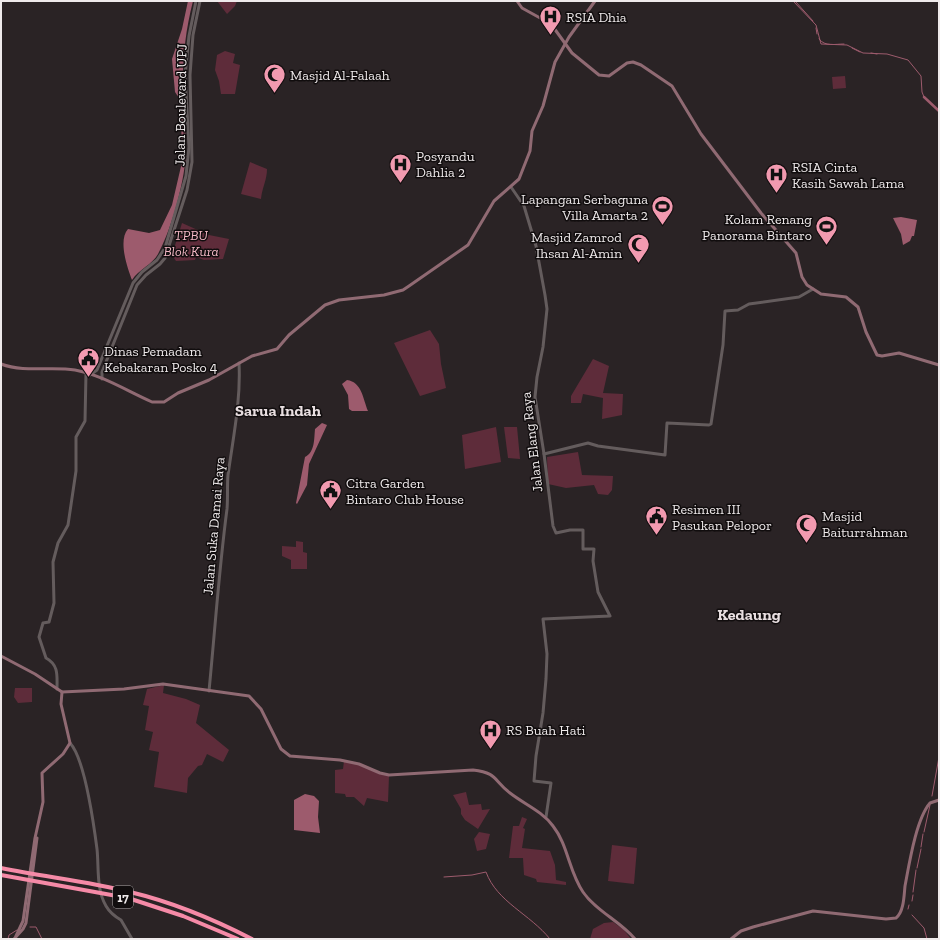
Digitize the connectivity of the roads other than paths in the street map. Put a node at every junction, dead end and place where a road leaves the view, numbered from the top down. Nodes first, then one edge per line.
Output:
1 (196, 1) edge
2 (200, 1) edge
3 (517, 1) edge
4 (595, 1) edge
5 (566, 46) junction
6 (511, 187) junction
7 (813, 290) junction
8 (239, 363) junction
9 (1, 364) edge
10 (939, 365) edge
11 (97, 370) junction
12 (102, 372) junction
13 (86, 373) junction
14 (90, 375) junction
15 (102, 379) junction
16 (544, 454) junction
17 (1, 656) edge
18 (57, 689) junction
19 (209, 691) junction
20 (62, 692) junction
21 (70, 743) junction
22 (939, 800) edge
23 (546, 817) junction
24 (1, 868) edge
25 (1, 875) edge
26 (15, 938) edge
27 (132, 939) edge
28 (238, 939) edge
29 (252, 939) edge
30 (635, 939) edge
31 (731, 939) edge

1 - 11 street, Jalan Boulevard UPJ
2 - 12 street, Jalan Boulevard UPJ
3 - 5 main road
4 - 5 main road
5 - 6 main road
5 - 7 main road
6 - 8 main road
6 - 16 street, Jalan Elang Raya
7 - 10 main road
7 - 16 street
8 - 15 main road
8 - 19 street, Jalan Suka Damai Raya
9 - 13 main road
11 - 12 street
11 - 14 street
12 - 15 street, Jalan Boulevard UPJ
13 - 14 main road
13 - 18 street
14 - 15 main road
16 - 23 street, Jalan Elang Raya
17 - 18 main road
18 - 20 main road
19 - 20 main road
19 - 23 main road
20 - 21 main road
21 - 26 main road
21 - 27 street
22 - 31 main road
23 - 30 main road
24 - 29 highway, 17
25 - 28 highway, 17

